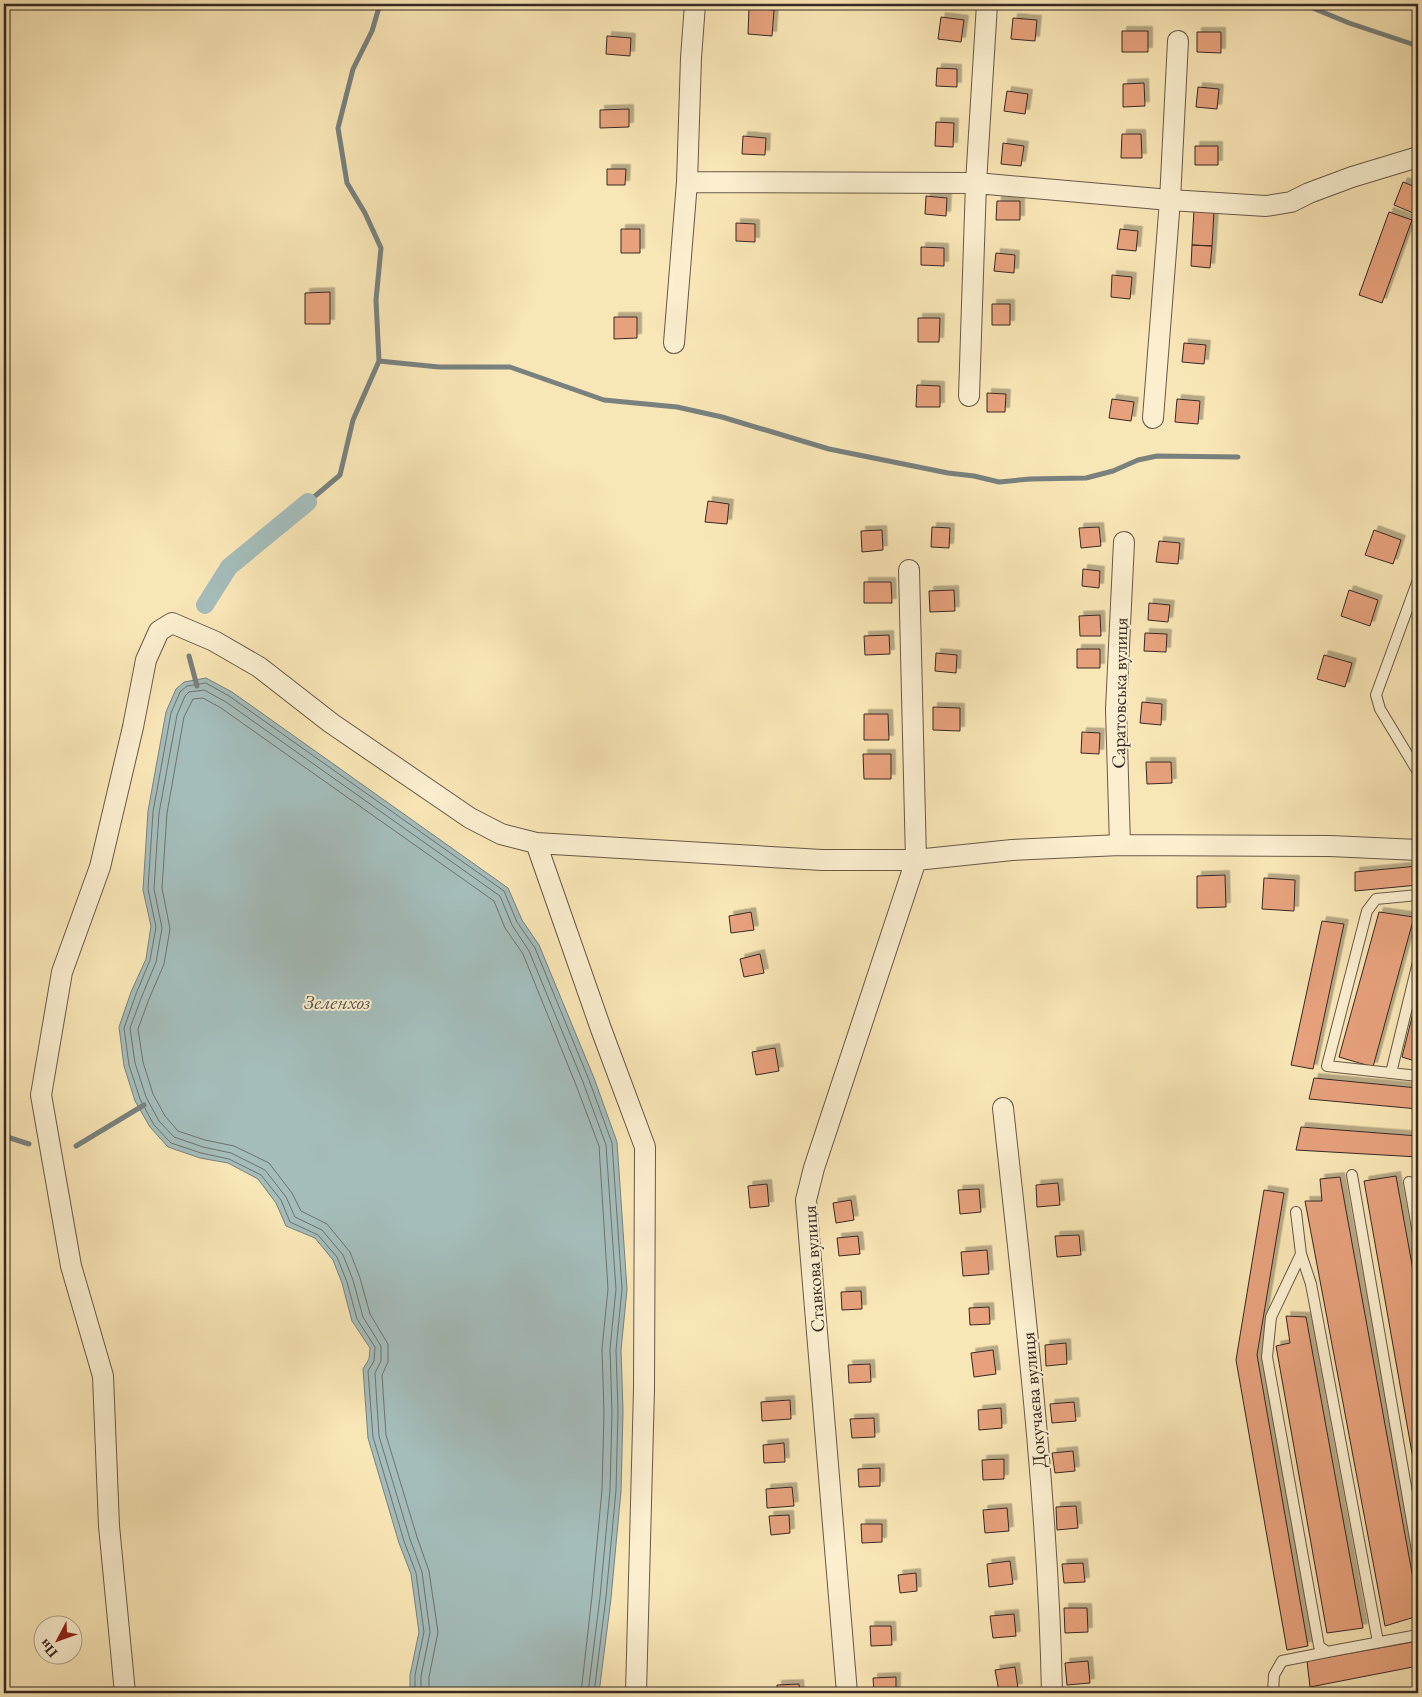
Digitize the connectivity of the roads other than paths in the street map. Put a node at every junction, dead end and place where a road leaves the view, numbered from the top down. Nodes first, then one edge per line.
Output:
1 (695, 4) edge
2 (987, 4) edge
3 (1178, 41) dead end
4 (1418, 157) edge
5 (687, 182) junction
6 (976, 183) junction
7 (1170, 200) junction
8 (674, 343) dead end
9 (969, 396) dead end
10 (1153, 418) dead end
11 (1124, 542) dead end
12 (909, 570) dead end
13 (1418, 580) edge
14 (1418, 772) edge
15 (536, 844) junction
16 (1120, 844) junction
17 (1418, 850) edge
18 (916, 860) junction
19 (1418, 895) edge
20 (1418, 962) edge
21 (1391, 1073) junction
22 (1418, 1076) edge
23 (1003, 1108) dead end
24 (1352, 1175) dead end
25 (1409, 1182) dead end
26 (1296, 1212) dead end
27 (1418, 1234) edge
28 (1301, 1254) junction
29 (1418, 1556) edge
30 (1418, 1635) edge
31 (1378, 1642) junction
32 (1327, 1652) junction
33 (125, 1693) edge
34 (636, 1693) edge
35 (847, 1693) edge
36 (1052, 1693) edge
37 (1272, 1693) edge

1 - 5 street
2 - 6 street
3 - 7 street
4 - 7 street
5 - 6 street
5 - 8 street
6 - 7 street
6 - 9 street
7 - 10 street
11 - 16 street, Саратовська вулиця
12 - 18 street
13 - 14 lane
15 - 18 street
15 - 33 street
15 - 34 street
16 - 17 street
16 - 18 street
18 - 35 street, Ставкова вулиця
19 - 21 lane
20 - 21 lane
21 - 22 lane
23 - 36 street, Докучаєва вулиця
24 - 29 lane
25 - 27 lane
26 - 28 lane
28 - 31 lane
28 - 32 lane
30 - 31 lane
31 - 32 lane
32 - 37 lane

